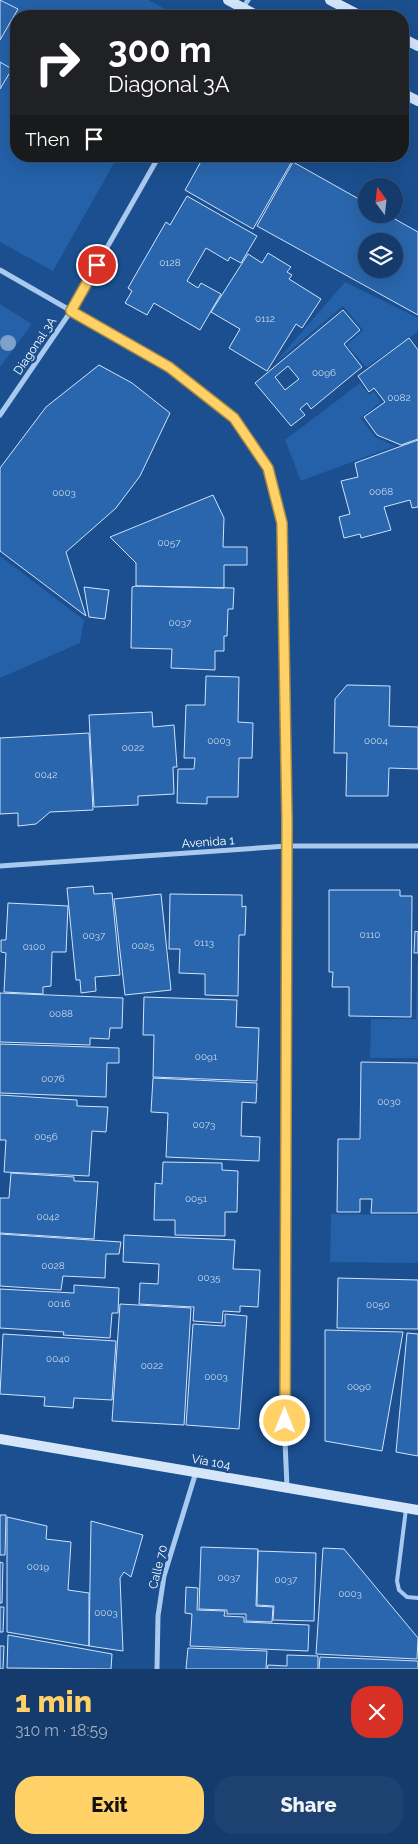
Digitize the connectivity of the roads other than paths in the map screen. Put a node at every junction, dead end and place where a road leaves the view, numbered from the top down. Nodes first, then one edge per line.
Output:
1 (228, 0) edge
2 (330, 0) edge
3 (243, 8) edge
4 (349, 10) edge
5 (156, 162) edge
6 (0, 270) edge
7 (71, 311) junction
8 (0, 415) edge
9 (286, 846) junction
10 (418, 846) edge
11 (0, 866) edge
12 (0, 1439) edge
13 (196, 1472) junction
14 (287, 1488) junction
15 (406, 1508) junction
16 (418, 1510) edge
17 (418, 1598) edge
18 (157, 1669) edge

1 - 3 main road
2 - 4 main road
5 - 7 street, Diagonal 3A
6 - 7 street
7 - 8 street, Diagonal 3A
7 - 9 street
9 - 10 street, Avenida 1
9 - 11 street, Avenida 1
9 - 14 street
12 - 13 main road, Vía 104
13 - 14 main road, Vía 104
13 - 18 street, Calle 70
14 - 15 main road, Vía 104
15 - 16 main road, Vía 104
15 - 17 lane

